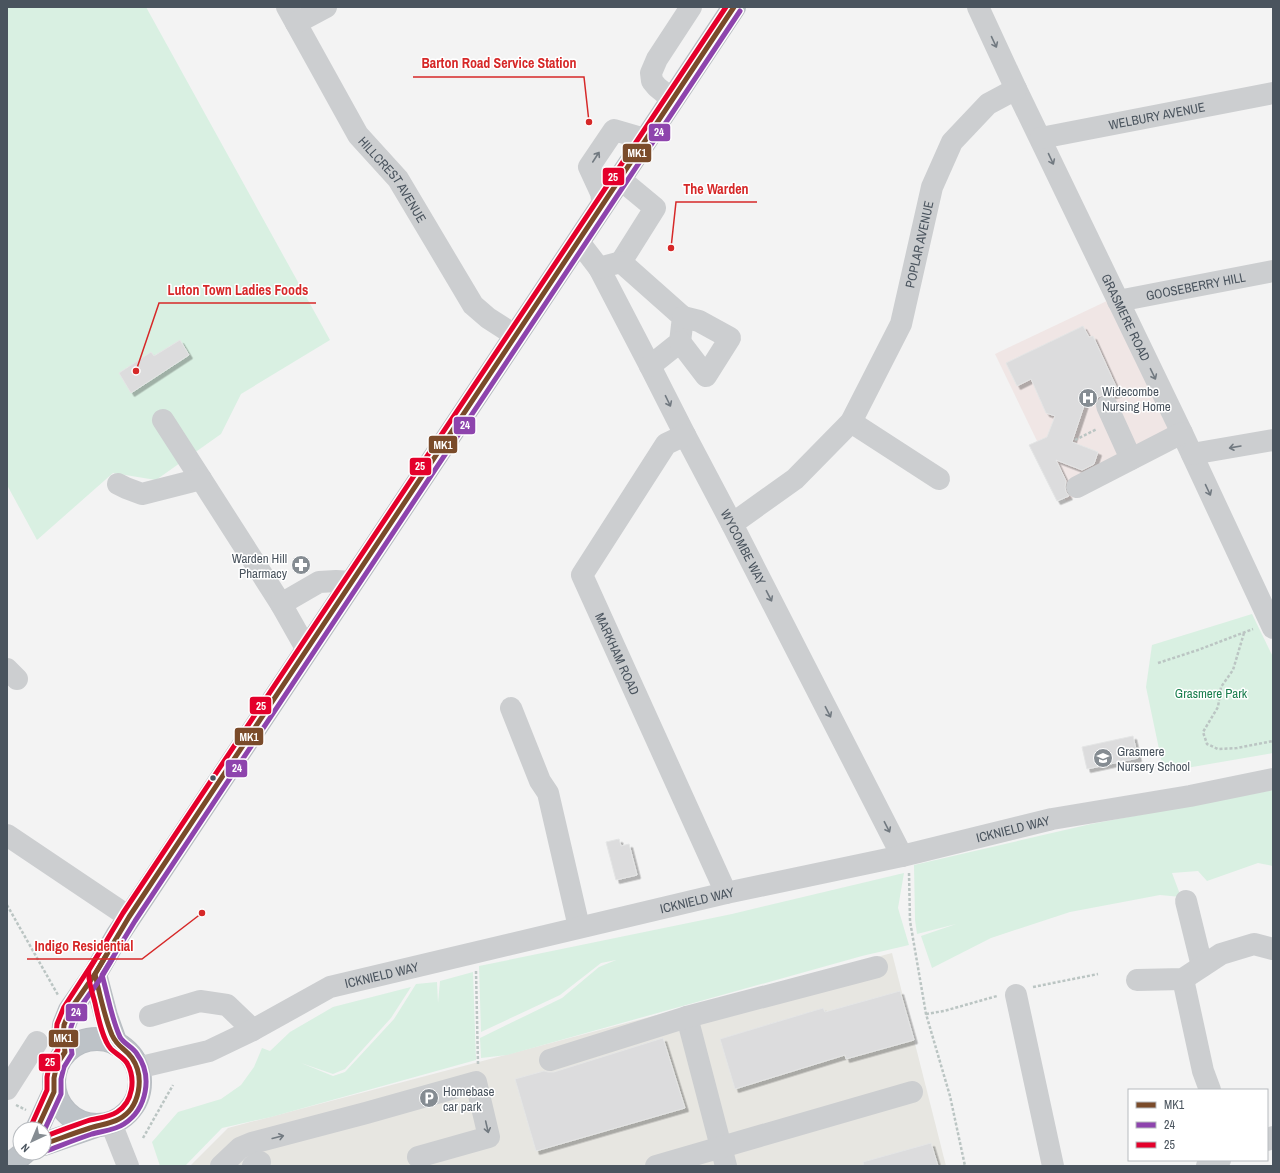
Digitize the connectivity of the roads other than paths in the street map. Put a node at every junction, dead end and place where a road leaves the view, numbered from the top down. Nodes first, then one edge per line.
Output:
1 (326, 7) edge
2 (691, 7) edge
3 (734, 7) edge
4 (978, 7) edge
5 (292, 15) edge
6 (1016, 89) junction
7 (1273, 93) edge
8 (673, 100) junction
9 (648, 138) junction
10 (1041, 138) junction
11 (620, 179) junction
12 (603, 205) junction
13 (579, 242) junction
14 (621, 262) junction
15 (598, 268) junction
16 (1273, 271) edge
17 (1118, 301) junction
18 (683, 317) junction
19 (516, 336) junction
20 (680, 342) junction
21 (650, 366) junction
22 (1110, 414) road end
23 (163, 420) dead end
24 (851, 422) junction
25 (1182, 433) junction
26 (685, 436) junction
27 (1273, 440) edge
28 (1192, 454) junction
29 (1131, 459) junction
30 (201, 479) junction
31 (939, 479) dead end
32 (118, 484) dead end
33 (1076, 487) dead end
34 (732, 524) junction
35 (352, 582) junction
36 (281, 604) junction
37 (1270, 615) edge
38 (307, 650) junction
39 (511, 708) dead end
40 (1273, 779) edge
41 (7, 835) edge
42 (902, 856) junction
43 (726, 893) junction
44 (1186, 901) dead end
45 (129, 917) junction
46 (579, 927) junction
47 (1273, 949) edge
48 (1202, 966) junction
49 (877, 967) dead end
50 (95, 974) junction
51 (1183, 979) junction
52 (1137, 980) dead end
53 (1016, 995) dead end
54 (150, 1016) dead end
55 (687, 1017) junction
56 (253, 1030) junction
57 (37, 1042) dead end
58 (116, 1044) junction
59 (65, 1052) junction
60 (550, 1060) dead end
61 (137, 1068) junction
62 (1210, 1089) edge
63 (54, 1092) junction
64 (912, 1092) dead end
65 (10, 1097) edge
66 (34, 1121) edge
67 (104, 1124) junction
68 (52, 1141) edge
69 (418, 1157) dead end
70 (723, 1157) edge
71 (1218, 1161) edge
72 (128, 1166) edge
73 (221, 1166) edge
74 (656, 1166) edge
75 (1053, 1166) edge
76 (1207, 1166) edge

1 - 5 street
2 - 8 street
3 - 8 highway
4 -> 6 street, GRASMERE ROAD
5 - 19 street, HILLCREST AVENUE
6 - 10 street, GRASMERE ROAD
6 - 24 street, POPLAR AVENUE
7 - 10 street, WELBURY AVENUE
8 - 9 highway
9 - 11 highway
12 -> 9 street
10 -> 17 street, GRASMERE ROAD
11 - 12 highway
11 - 14 street
12 - 13 highway
13 - 15 street, WYCOMBE WAY
13 - 19 highway
14 - 15 street
14 - 18 street
15 - 21 street, WYCOMBE WAY
16 - 17 street, GOOSEBERRY HILL
17 -> 25 street, GRASMERE ROAD
18 - 20 street
18 - 20 street
19 - 35 highway
20 - 21 street
21 -> 26 street, WYCOMBE WAY
22 - 29 street
23 - 30 street
24 - 31 street
24 - 34 street, POPLAR AVENUE
25 - 28 street, GRASMERE ROAD
25 - 29 street
26 - 34 street, WYCOMBE WAY
26 - 43 street, MARKHAM ROAD
27 -> 28 street
28 -> 37 street, GRASMERE ROAD
29 - 33 street
30 - 32 street
30 - 36 street
34 -> 42 street, WYCOMBE WAY
35 - 36 street
35 - 38 highway
36 - 38 street
38 - 45 highway
39 - 46 street
40 - 42 street, ICKNIELD WAY
41 - 45 street
42 - 43 street, ICKNIELD WAY
43 - 46 street, ICKNIELD WAY
44 - 48 street
45 - 50 highway
46 - 56 street, ICKNIELD WAY
47 - 48 street
48 - 51 street
49 - 55 street
50 - 58 highway
50 - 59 highway
51 - 52 street
51 - 62 street
53 - 75 street
54 - 56 street
55 - 60 street
55 - 70 street
56 - 61 street, ICKNIELD WAY
57 - 65 street
58 - 59 highway
58 - 61 highway
59 - 63 highway
61 - 67 highway
63 - 66 highway
63 - 67 highway
64 - 70 street
67 - 68 highway
67 - 72 street
73 -> 69 street
70 - 74 street
71 - 76 street

